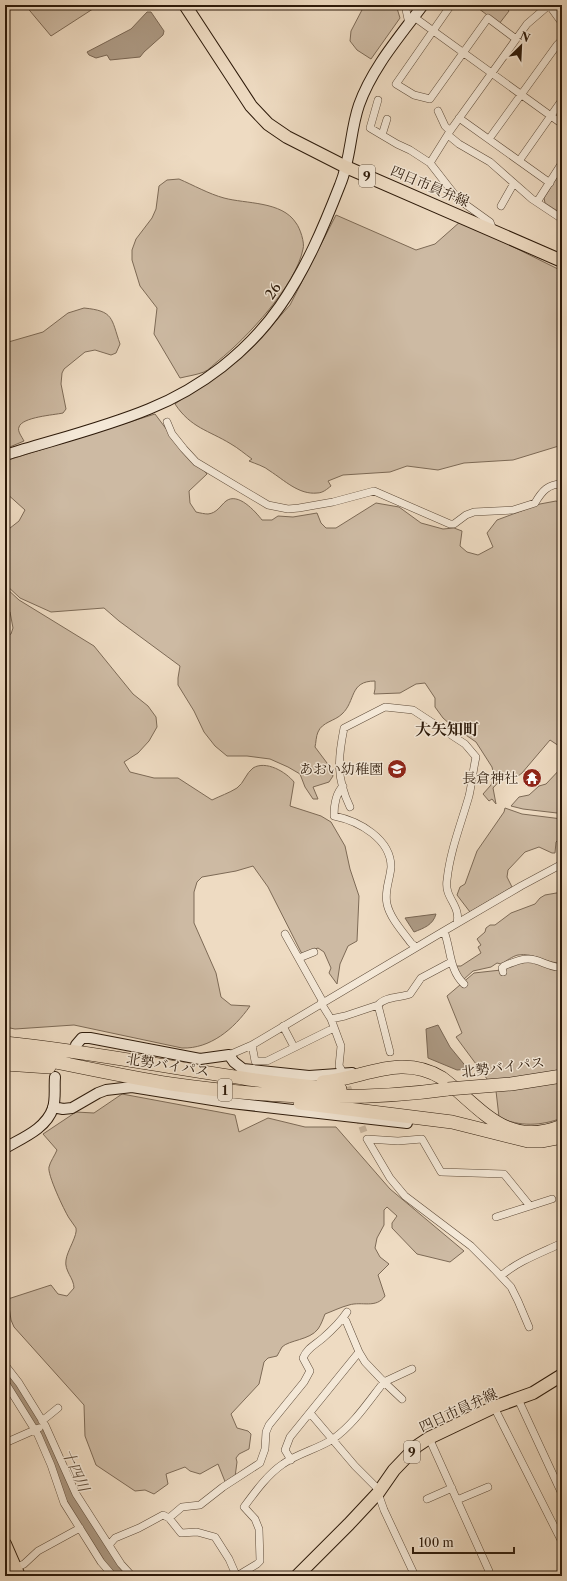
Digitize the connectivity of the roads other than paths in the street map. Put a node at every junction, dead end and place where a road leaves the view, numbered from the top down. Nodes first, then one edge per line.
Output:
1 (185, 5) edge
2 (405, 5) edge
3 (423, 5) edge
4 (451, 5) edge
5 (411, 21) junction
6 (562, 23) edge
7 (432, 31) junction
8 (516, 39) junction
9 (562, 40) edge
10 (463, 53) junction
11 (491, 74) junction
12 (521, 95) junction
13 (378, 100) dead end
14 (562, 100) edge
15 (438, 111) dead end
16 (551, 116) junction
17 (459, 118) junction
18 (387, 119) dead end
19 (562, 124) edge
20 (449, 133) junction
21 (382, 134) junction
22 (489, 140) junction
23 (519, 161) junction
24 (430, 163) junction
25 (562, 163) edge
26 (346, 167) junction
27 (514, 183) junction
28 (550, 183) junction
29 (537, 202) junction
30 (501, 206) dead end
31 (562, 218) edge
32 (493, 230) junction
33 (562, 262) edge
34 (167, 422) dead end
35 (5, 456) edge
36 (562, 484) edge
37 (343, 786) junction
38 (350, 807) dead end
39 (562, 864) edge
40 (457, 923) junction
41 (444, 931) junction
42 (285, 934) dead end
43 (416, 947) junction
44 (314, 952) dead end
45 (299, 958) junction
46 (451, 962) junction
47 (562, 967) edge
48 (503, 972) dead end
49 (464, 984) dead end
50 (322, 1002) junction
51 (378, 1004) junction
52 (330, 1019) junction
53 (283, 1026) junction
54 (334, 1028) junction
55 (5, 1038) edge
56 (5, 1043) edge
57 (76, 1045) dead end
58 (252, 1045) junction
59 (294, 1047) junction
60 (5, 1052) edge
61 (390, 1052) dead end
62 (97, 1055) junction
63 (229, 1055) junction
64 (5, 1064) edge
65 (341, 1069) tunnel mouth
66 (365, 1074) junction
67 (125, 1075) junction
68 (562, 1076) edge
69 (55, 1077) dead end
70 (171, 1084) junction
71 (297, 1085) junction
72 (448, 1090) junction
73 (53, 1107) junction
74 (452, 1122) junction
75 (562, 1126) edge
76 (562, 1137) edge
77 (5, 1148) edge
78 (552, 1199) dead end
79 (530, 1206) junction
80 (496, 1217) dead end
81 (562, 1243) edge
82 (501, 1276) junction
83 (347, 1312) dead end
84 (342, 1319) junction
85 (529, 1327) dead end
86 (359, 1352) junction
87 (5, 1365) edge
88 (412, 1369) dead end
89 (562, 1376) edge
90 (5, 1382) edge
91 (384, 1382) junction
92 (402, 1399) dead end
93 (518, 1399) junction
94 (494, 1407) junction
95 (58, 1408) dead end
96 (310, 1413) junction
97 (41, 1426) junction
98 (429, 1438) junction
99 (332, 1440) junction
100 (5, 1443) edge
101 (291, 1460) junction
102 (488, 1487) dead end
103 (452, 1488) junction
104 (379, 1492) junction
105 (562, 1494) edge
106 (427, 1499) dead end
107 (457, 1500) junction
108 (169, 1518) junction
109 (80, 1528) junction
110 (562, 1542) edge
111 (5, 1544) edge
112 (109, 1545) junction
113 (13, 1572) edge
114 (6, 1576) edge
115 (113, 1576) edge
116 (132, 1576) edge
117 (236, 1576) edge
118 (297, 1576) edge
119 (415, 1576) edge
120 (489, 1576) edge

1 - 26 main road, 四日市員弁線 / 9
2 - 5 street
3 - 5 street, 26
4 - 7 street
5 - 7 street
5 - 26 street, 26
6 - 8 street
7 - 10 street
7 - 10 street
8 - 10 street
8 - 11 street
9 - 12 street
10 - 11 street
11 - 12 street
11 - 17 street
12 - 16 street
12 - 22 street
13 - 21 street
14 - 16 street
15 - 20 street
16 - 19 street
16 - 23 street
17 - 20 street
17 - 22 street
18 - 21 street
20 - 24 street
20 - 27 street
21 - 24 street
22 - 23 street
23 - 28 street
24 - 32 street
25 - 28 street
26 - 32 main road, 四日市員弁線 / 9
26 - 35 street, 26
27 - 29 street
27 - 30 street
28 - 29 street
29 - 31 street
32 - 33 main road, 四日市員弁線 / 9
34 - 36 street
37 - 38 street
37 - 40 street
37 - 43 street
39 - 40 street
40 - 41 street
41 - 43 street
41 - 46 street
42 - 45 street
43 - 50 street
44 - 45 street
45 - 50 street
46 - 49 street
46 - 51 street
47 - 48 street
50 - 52 street
50 - 53 street
51 - 52 street
51 - 61 street
52 - 54 street
53 - 58 street
53 - 59 street
54 - 59 street
54 - 65 street
55 - 62 highway, 1
56 - 62 highway, 北勢バイパス / 1
57 - 63 street
58 - 59 street
58 - 63 street
60 - 67 highway, 北勢バイパス / 1
62 - 71 highway, 北勢バイパス / 1
63 - 66 street
64 - 67 highway, 1
66 - 71 highway
66 - 75 highway
67 - 70 highway, 北勢バイパス / 1
68 - 72 highway, 北勢バイパス / 1, bridge
69 - 73 street
70 - 72 highway, 北勢バイパス / 1
70 - 74 highway
71 - 72 highway, 北勢バイパス / 1
73 - 74 street
73 - 77 street
74 - 76 highway
78 - 79 street
79 - 80 street
79 - 82 street
81 - 82 street
82 - 85 street
83 - 84 street
84 - 86 street
84 - 108 street
86 - 91 street
86 - 96 street
87 - 97 street
88 - 91 street
89 - 93 main road, 四日市員弁線 / 9
90 - 97 street
91 - 92 street
91 - 99 street
93 - 94 main road, 四日市員弁線 / 9
93 - 105 street
94 - 98 main road, 四日市員弁線 / 9
94 - 110 street
95 - 97 street
96 - 99 street
96 - 101 street
97 - 100 street
97 - 109 street
97 - 112 street
98 - 103 street
98 - 104 main road, 四日市員弁線 / 9
99 - 101 street
99 - 104 street
101 - 117 street
102 - 107 street
103 - 106 street
103 - 107 street
104 - 118 main road, 四日市員弁線 / 9
104 - 119 street
107 - 120 street
108 - 112 street
108 - 117 street
109 - 113 street
109 - 115 street
111 - 113 main road
112 - 116 street
113 - 114 main road

